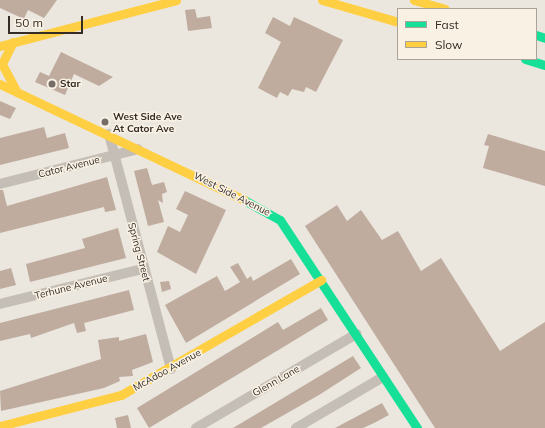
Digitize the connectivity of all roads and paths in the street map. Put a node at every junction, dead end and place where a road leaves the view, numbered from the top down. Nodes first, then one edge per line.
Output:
1 (176, 0) edge
2 (322, 0) edge
3 (414, 0) edge
4 (442, 8) edge
5 (397, 22) edge
6 (13, 42) junction
7 (0, 46) edge
8 (528, 60) edge
9 (545, 65) edge
10 (0, 84) edge
11 (18, 92) junction
12 (109, 134) junction
13 (138, 149) junction
14 (114, 155) junction
15 (0, 184) edge
16 (143, 269) junction
17 (321, 280) junction
18 (0, 304) edge
19 (356, 334) junction
20 (171, 369) junction
21 (383, 376) junction
22 (0, 426) edge
23 (196, 428) edge
24 (296, 428) edge
25 (418, 428) edge

1 - 6 main road
2 - 5 main road
3 - 4 main road
6 - 7 main road
6 - 11 main road
8 - 9 main road
10 - 11 main road, West Side Avenue
11 - 12 main road, West Side Avenue
12 - 13 main road, West Side Avenue
12 - 14 street, Spring Street
13 - 14 street, Cator Avenue
13 - 17 main road, West Side Avenue
14 - 15 street, Cator Avenue
14 - 16 street, Spring Street
16 - 18 street, Terhune Avenue
16 - 20 street, Spring Street
17 - 19 main road, West Side Avenue
17 - 20 main road, McAdoo Avenue
19 - 21 main road, West Side Avenue
19 - 23 street, Glenn Lane
20 - 22 main road, McAdoo Avenue
21 - 24 street
21 - 25 main road, West Side Avenue

